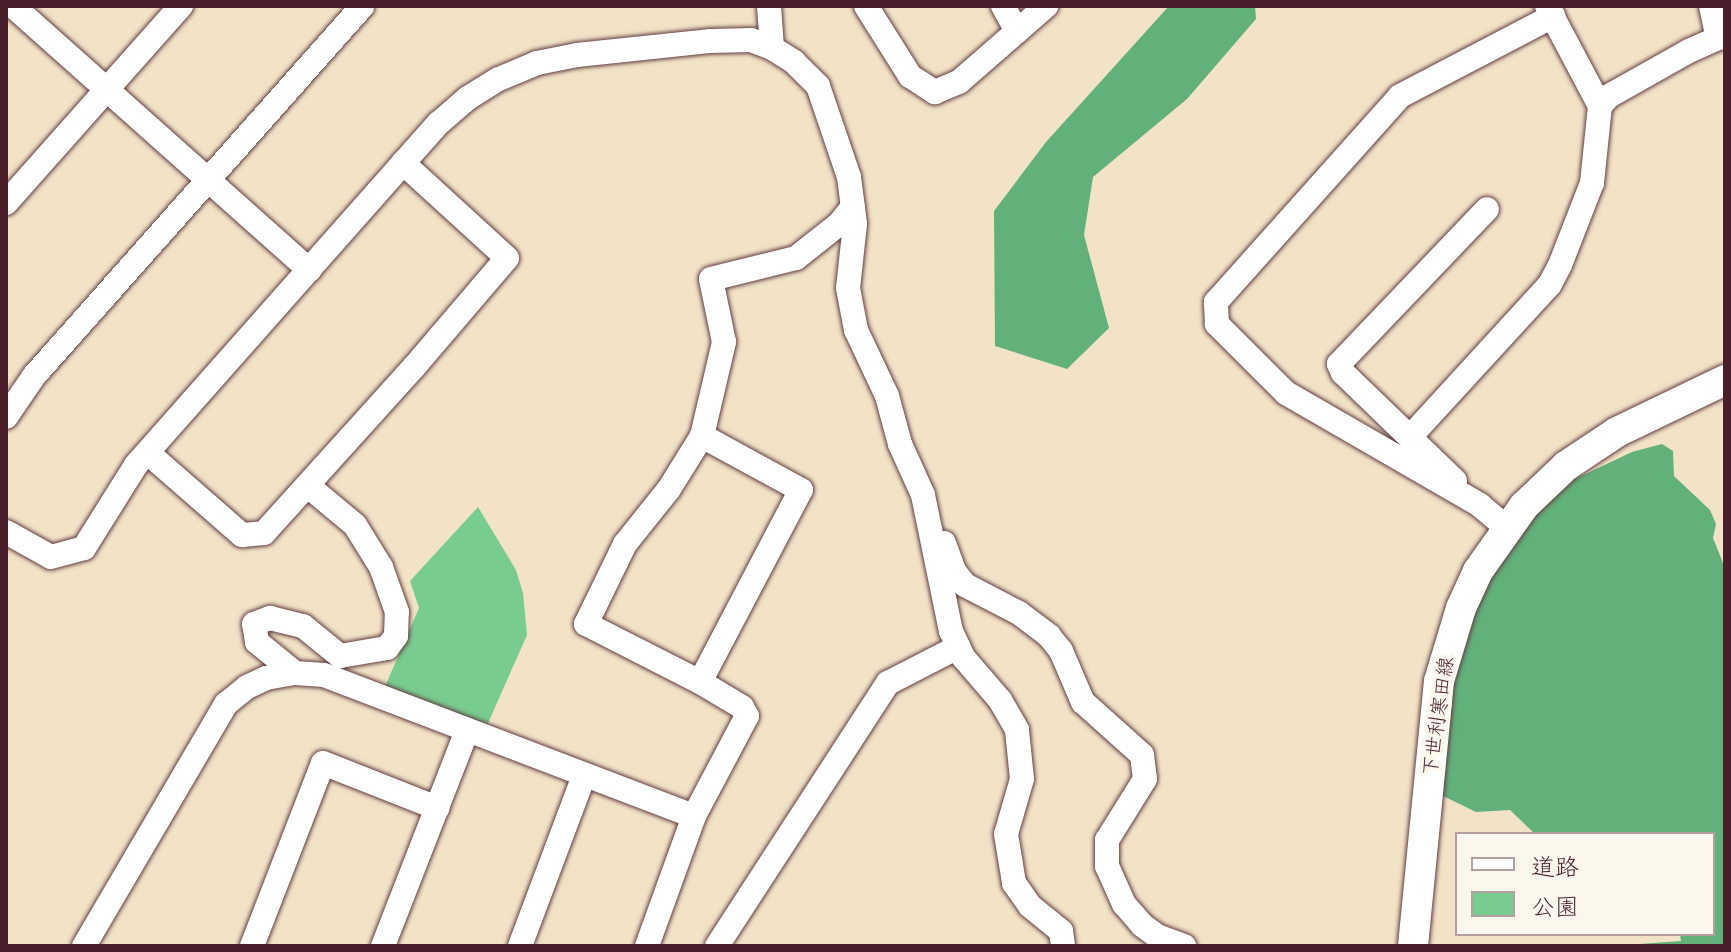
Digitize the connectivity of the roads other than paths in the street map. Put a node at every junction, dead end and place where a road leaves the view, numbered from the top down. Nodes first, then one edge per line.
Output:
1 (13, 6) edge
2 (181, 6) edge
3 (362, 6) edge
4 (769, 6) edge
5 (866, 6) edge
6 (1003, 6) edge
7 (1046, 6) edge
8 (1711, 6) edge
9 (1550, 11) edge
10 (1017, 31) junction
11 (1722, 36) edge
12 (772, 48) junction
13 (106, 90) junction
14 (1600, 106) junction
15 (403, 163) junction
16 (208, 180) junction
17 (6, 203) edge
18 (853, 207) junction
19 (1487, 209) dead end
20 (309, 270) junction
21 (1725, 380) edge
22 (6, 417) edge
23 (702, 436) junction
24 (1410, 437) junction
25 (148, 453) junction
26 (919, 482) junction
27 (308, 486) junction
28 (1480, 505) junction
29 (1507, 528) junction
30 (6, 532) edge
31 (958, 647) junction
32 (295, 673) junction
33 (700, 682) junction
34 (467, 730) junction
35 (584, 776) junction
36 (437, 808) junction
37 (694, 816) junction
38 (84, 946) edge
39 (252, 946) edge
40 (383, 946) edge
41 (520, 946) edge
42 (647, 946) edge
43 (717, 946) edge
44 (1063, 946) edge
45 (1184, 946) edge
46 (1413, 946) edge

1 - 13 street
2 - 13 street
3 - 16 street
4 - 12 street
5 - 10 street
6 - 10 street
7 - 10 street
8 - 11 street
9 - 14 street
9 - 28 street
11 - 14 street
12 - 15 street
12 - 18 street
13 - 16 street
13 - 17 street
14 - 24 street
15 - 20 street
15 - 27 street
16 - 20 street
16 - 22 street
18 - 23 street
18 - 26 street
19 - 24 street
20 - 25 street
21 - 29 main road, 下世利寒田線
23 - 33 street
23 - 33 street
24 - 28 street
25 - 27 street
25 - 30 street
26 - 31 street
26 - 45 street
27 - 32 street
28 - 29 street
29 - 46 main road, 下世利寒田線
31 - 43 street
31 - 44 street
32 - 34 street
32 - 38 street
33 - 37 street
34 - 35 street
34 - 36 street
35 - 37 street
35 - 41 street
36 - 39 street
36 - 40 street
37 - 42 street

